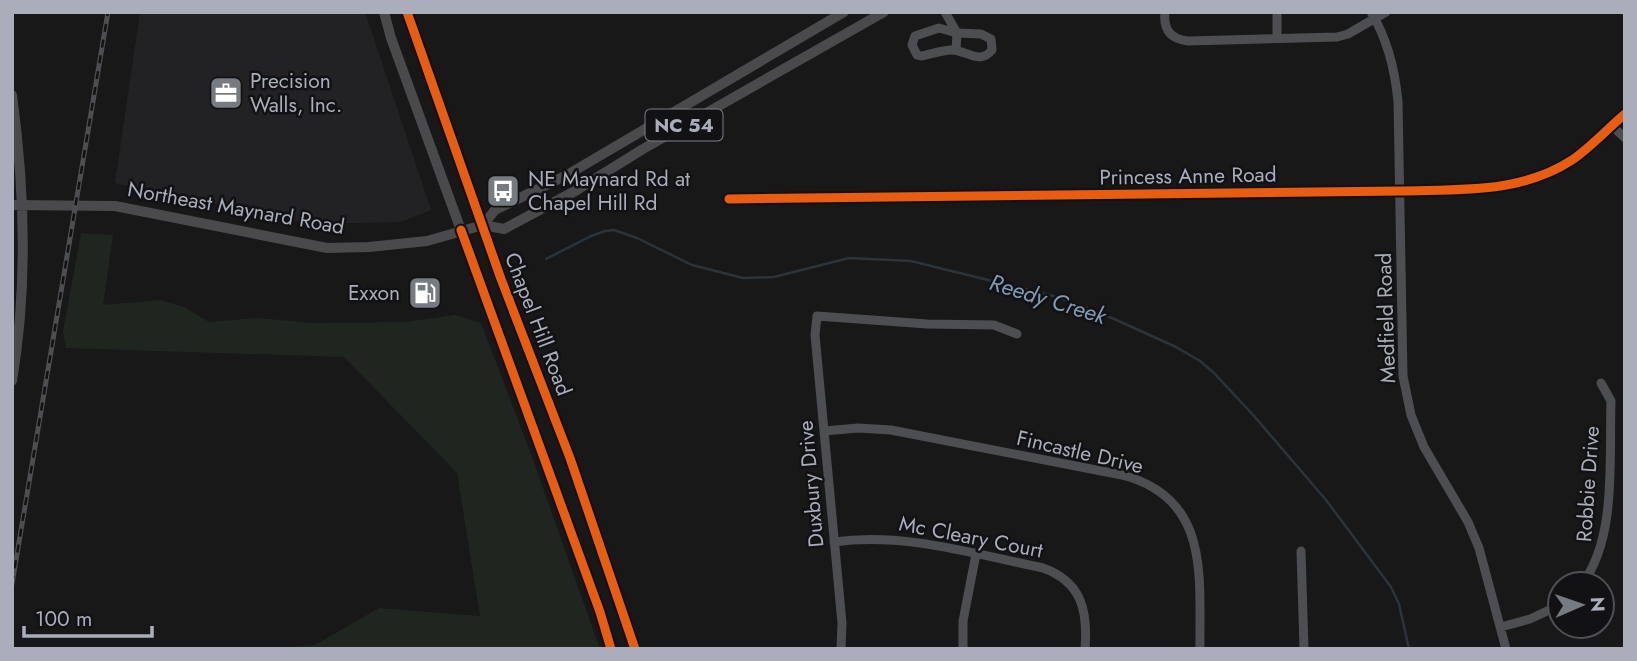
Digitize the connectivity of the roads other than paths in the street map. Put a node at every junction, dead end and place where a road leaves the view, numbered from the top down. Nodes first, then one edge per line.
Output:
1 (384, 12) edge
2 (407, 12) edge
3 (844, 12) edge
4 (884, 12) edge
5 (945, 12) edge
6 (1165, 12) edge
7 (1277, 12) edge
8 (1386, 12) edge
9 (1373, 15) edge
10 (957, 33) junction
11 (1277, 39) junction
12 (956, 50) junction
13 (12, 94) edge
14 (1625, 114) edge
15 (1612, 126) junction
16 (1625, 138) edge
17 (1400, 191) junction
18 (729, 200) dead end
19 (17, 205) edge
20 (484, 225) junction
21 (461, 230) junction
22 (16, 331) edge
23 (1017, 334) dead end
24 (12, 381) edge
25 (1601, 383) dead end
26 (824, 430) junction
27 (834, 542) junction
28 (1301, 551) dead end
29 (976, 554) junction
30 (1591, 570) edge
31 (1546, 613) edge
32 (1501, 628) junction
33 (611, 649) edge
34 (635, 649) edge
35 (841, 649) edge
36 (963, 649) edge
37 (1086, 649) edge
38 (1200, 649) edge
39 (1304, 649) edge
40 (1506, 649) edge

1 - 21 main road, Chapel Hill Road
2 - 20 main road, Chapel Hill Road
3 - 20 main road, Northeast Maynard Road / NC 54
4 - 20 main road, Northeast Maynard Road / NC 54
5 - 10 street
6 - 11 street
7 - 11 street
8 - 9 street
9 - 11 street
9 - 17 street, Medfield Road
10 - 12 street
10 - 12 street
10 - 12 street
13 - 19 main road
14 - 15 street, Princess Anne Road
15 - 16 street
15 - 17 street, Princess Anne Road
17 - 18 street, Princess Anne Road
17 - 32 street, Medfield Road
19 - 21 main road, Northeast Maynard Road
19 - 22 main road
20 - 21 main road, Northeast Maynard Road / NC 54
20 - 34 main road, Chapel Hill Road
21 - 33 main road, Chapel Hill Road
22 - 24 main road
23 - 26 street, Duxbury Drive
25 - 30 street, Robbie Drive
26 - 27 street, Duxbury Drive
26 - 38 street, Fincastle Drive
27 - 29 street, Mc Cleary Court
27 - 35 street, Duxbury Drive
28 - 39 street
29 - 36 street
29 - 37 street, Mc Cleary Court
31 - 32 street
32 - 40 street, Medfield Road

